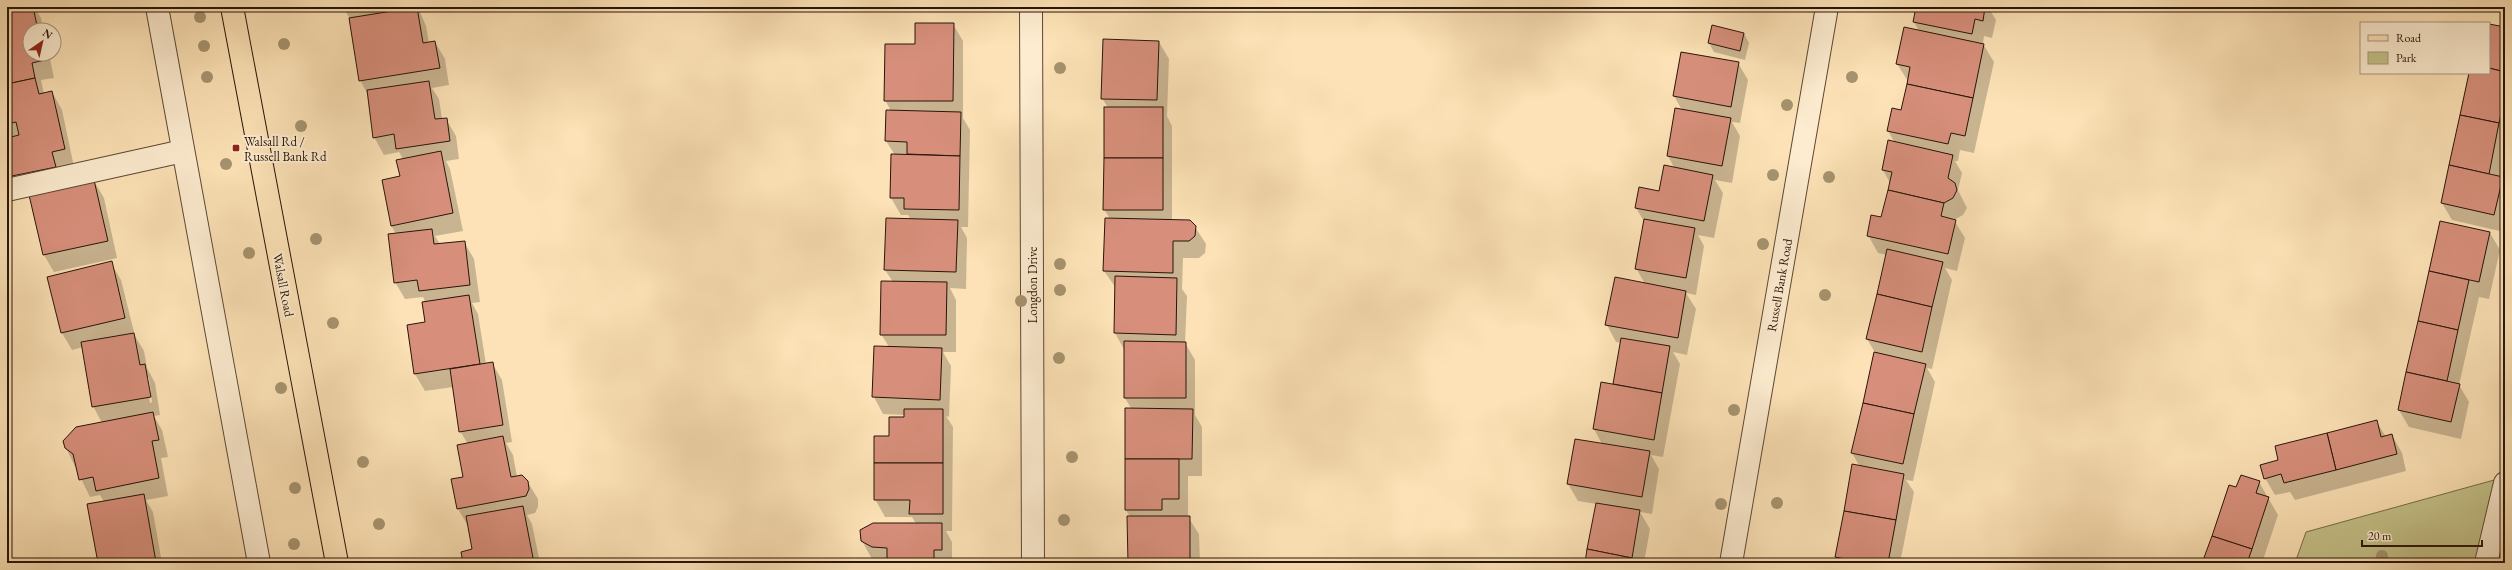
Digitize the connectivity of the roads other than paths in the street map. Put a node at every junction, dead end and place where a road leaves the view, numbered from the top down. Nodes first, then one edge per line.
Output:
1 (157, 7) edge
2 (232, 7) edge
3 (1031, 7) edge
4 (1827, 7) edge
5 (183, 151) junction
6 (7, 190) edge
7 (2505, 483) edge
8 (259, 563) edge
9 (337, 563) edge
10 (1033, 563) edge
11 (1730, 563) edge
12 (2486, 563) edge

1 - 5 street
2 - 9 main road, Walsall Road
3 - 10 street, Longdon Drive
4 - 11 street, Russell Bank Road
5 - 6 street
5 - 8 street
7 - 12 street

